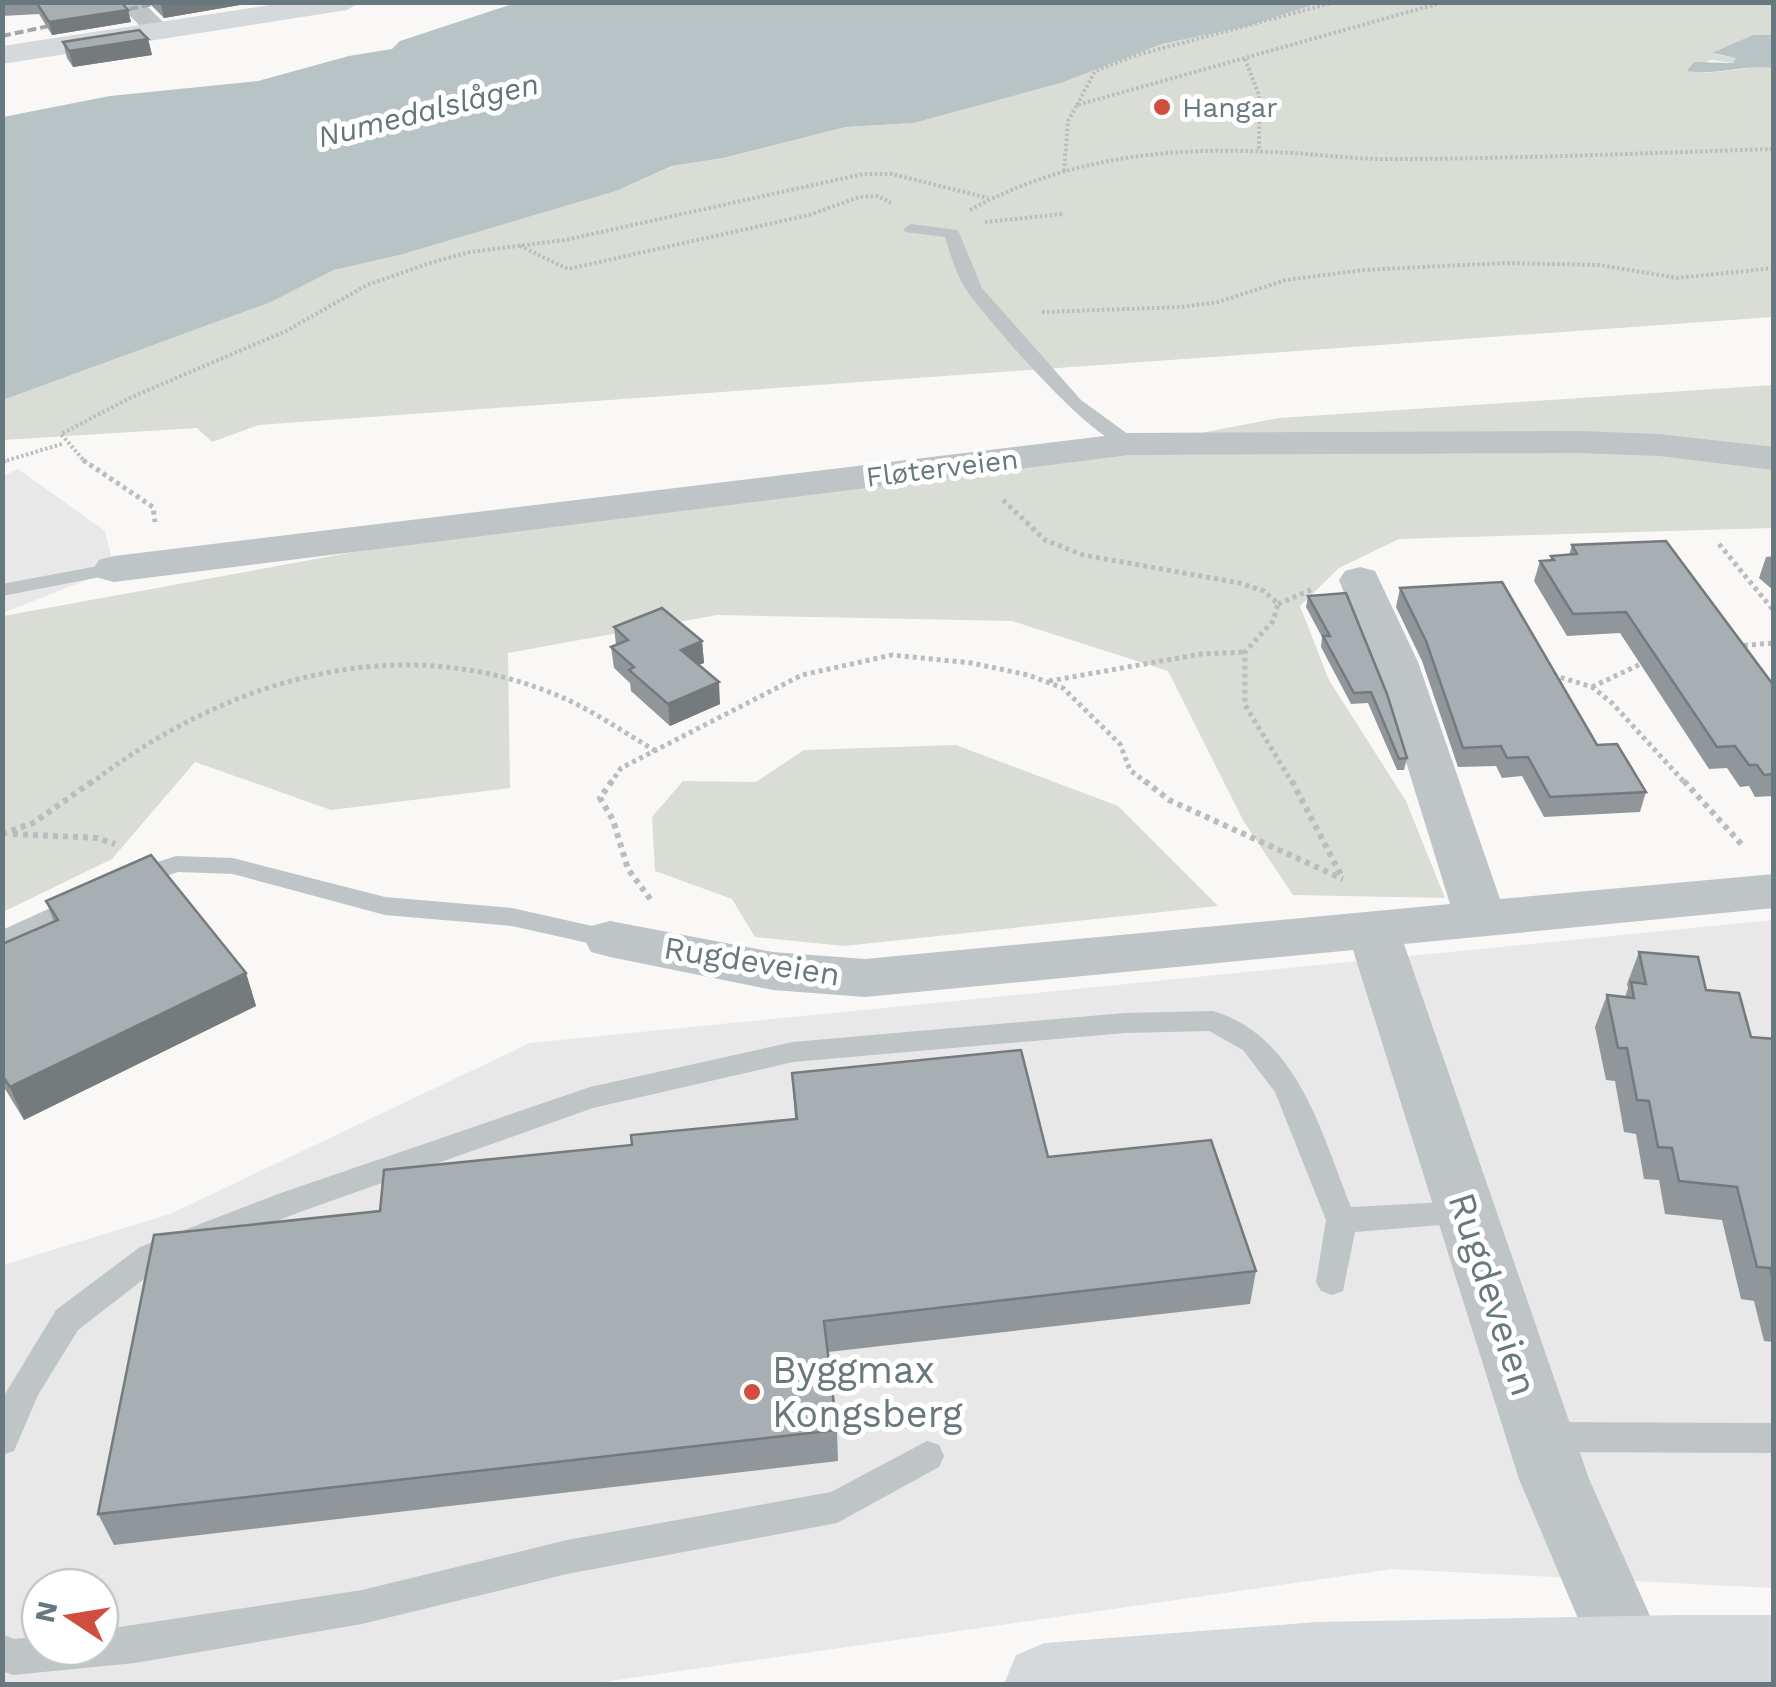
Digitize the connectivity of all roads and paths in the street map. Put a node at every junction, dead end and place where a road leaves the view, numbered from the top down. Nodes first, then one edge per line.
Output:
1 (128, 2) edge
2 (348, 2) edge
3 (1336, 2) edge
4 (1444, 2) edge
5 (159, 30) junction
6 (2, 55) edge
7 (1246, 59) junction
8 (1077, 105) junction
9 (1774, 149) edge
10 (1259, 151) junction
11 (1064, 171) junction
12 (988, 198) junction
13 (964, 205) dead end
14 (974, 206) junction
15 (895, 208) dead end
16 (964, 214) dead end
17 (1063, 214) dead end
18 (972, 224) dead end
19 (910, 229) dead end
20 (520, 246) junction
21 (1774, 268) edge
22 (996, 313) junction
23 (62, 444) junction
24 (1129, 444) junction
25 (1774, 459) edge
26 (2, 462) edge
27 (965, 466) junction
28 (1719, 544) dead end
29 (121, 569) junction
30 (1360, 580) dead end
31 (2, 590) edge
32 (1774, 611) edge
33 (1774, 642) edge
34 (1732, 646) edge
35 (1245, 652) junction
36 (1654, 658) edge
37 (1537, 672) edge
38 (1046, 682) junction
39 (1592, 687) junction
40 (657, 752) junction
41 (5, 834) edge
42 (176, 864) junction
43 (1760, 870) edge
44 (1358, 903) junction
45 (1480, 917) junction
46 (610, 938) joint
47 (2, 941) edge
48 (697, 954) junction
49 (1466, 1213) junction
50 (1340, 1220) junction
51 (1332, 1282) dead end
52 (1540, 1437) junction
53 (1774, 1438) edge
54 (2, 1440) edge
55 (926, 1456) dead end
56 (2, 1652) edge
57 (1630, 1654) junction
58 (1774, 1654) edge
59 (1045, 1684) edge

1 - 5 street
2 - 5 main road
3 - 8 path
4 - 7 path
5 - 6 main road
7 - 8 path
7 - 10 path
8 - 11 path
9 - 10 path
10 - 11 path
11 - 12 path
12 - 14 path
12 - 20 path
13 - 14 path
14 - 16 path
15 - 20 path
17 - 18 path
19 - 22 lane
20 - 23 path
21 - 22 path
22 - 24 lane
23 - 26 path
23 - 29 path
24 - 25 street, Fløterveien
24 - 27 street, Fløterveien
27 - 29 street, Fløterveien
27 - 35 path
28 - 32 path
29 - 31 lane
30 - 45 street
33 - 34 path
35 - 38 path
35 - 44 path
36 - 39 path
37 - 39 path
38 - 40 path
38 - 44 path
39 - 43 path
40 - 41 path
40 - 48 path
41 - 42 path
42 - 46 lane
42 - 47 lane
43 - 45 street, Rugdeveien
44 - 45 street, Rugdeveien
44 - 48 street, Rugdeveien
44 - 49 street, Rugdeveien
46 - 48 street, Rugdeveien
49 - 50 lane
49 - 52 street, Rugdeveien
50 - 51 lane
50 - 54 lane
52 - 53 lane
52 - 57 street, Rugdeveien
55 - 56 lane
57 - 58 main road
57 - 59 main road

